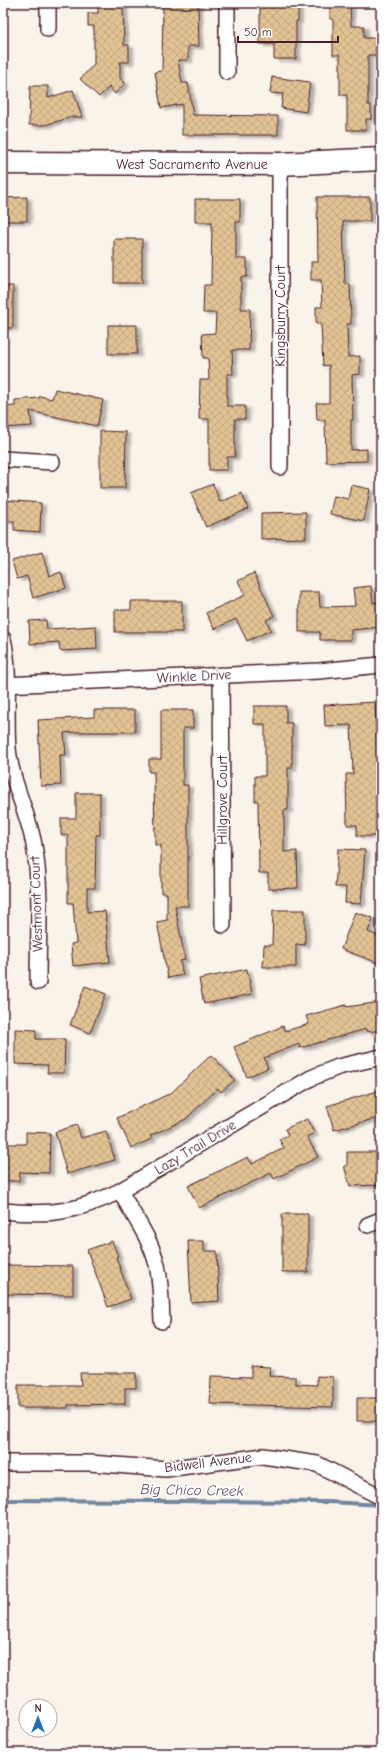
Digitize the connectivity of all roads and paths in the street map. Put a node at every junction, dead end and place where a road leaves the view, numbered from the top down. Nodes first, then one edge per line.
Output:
1 (48, 3) edge
2 (227, 3) edge
3 (48, 29) dead end
4 (227, 72) dead end
5 (381, 159) edge
6 (3, 163) edge
7 (280, 164) junction
8 (3, 459) edge
9 (52, 462) dead end
10 (280, 467) dead end
11 (3, 638) edge
12 (381, 665) edge
13 (221, 675) junction
14 (5, 685) edge
15 (223, 925) dead end
16 (38, 982) dead end
17 (381, 1057) edge
18 (120, 1191) junction
19 (3, 1211) edge
20 (162, 1321) dead end
21 (3, 1463) edge
22 (381, 1495) edge

1 - 3 street
2 - 4 street
5 - 7 street, West Sacramento Avenue
6 - 7 street, West Sacramento Avenue
7 - 10 street, Kingsburry Court
8 - 9 street
11 - 14 street, Westmont Court
12 - 13 street, Winkle Drive
13 - 14 street, Winkle Drive
13 - 15 street, Hillgrove Court
14 - 16 street, Westmont Court
17 - 18 street, Lazy Trail Drive
18 - 19 street, Lazy Trail Drive
18 - 20 street
21 - 22 street, Bidwell Avenue

